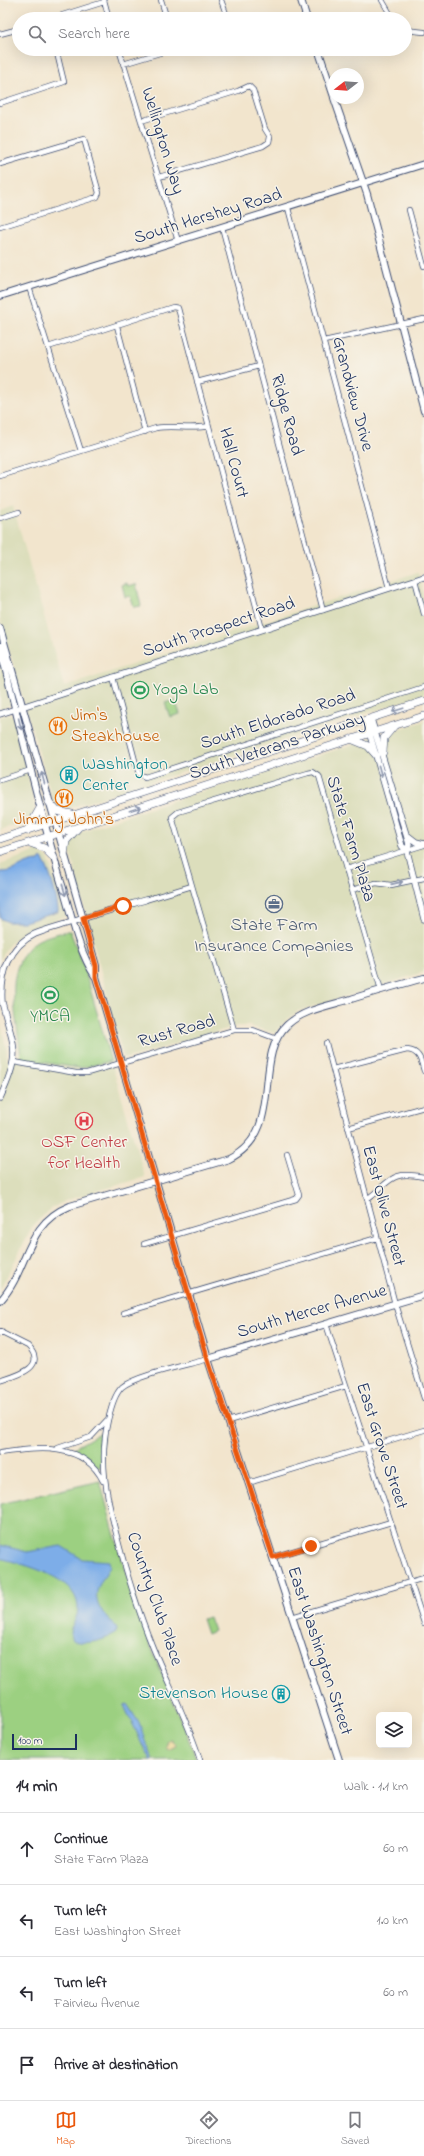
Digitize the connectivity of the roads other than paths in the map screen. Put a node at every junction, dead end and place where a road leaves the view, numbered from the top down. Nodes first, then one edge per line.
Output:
1 (161, 0) edge
2 (221, 0) edge
3 (301, 0) edge
4 (382, 0) edge
5 (104, 1) edge
6 (71, 12) edge
7 (107, 12) edge
8 (165, 12) edge
9 (225, 12) edge
10 (305, 12) edge
11 (389, 12) edge
12 (12, 30) edge
13 (412, 31) edge
14 (424, 32) edge
15 (0, 34) edge
16 (58, 56) edge
17 (121, 56) edge
18 (150, 56) edge
19 (320, 56) edge
20 (123, 64) junction
21 (328, 79) edge
22 (0, 103) edge
23 (336, 104) edge
24 (141, 121) junction
25 (0, 164) edge
26 (424, 164) edge
27 (159, 177) junction
28 (364, 184) junction
29 (288, 208) junction
30 (409, 210) dead end
31 (0, 226) edge
32 (222, 227) junction
33 (178, 241) junction
34 (424, 266) edge
35 (29, 287) junction
36 (0, 296) edge
37 (424, 319) edge
38 (401, 325) junction
39 (117, 326) junction
40 (324, 341) junction
41 (48, 347) junction
42 (259, 366) junction
43 (197, 382) junction
44 (424, 411) edge
45 (209, 426) junction
46 (145, 432) junction
47 (81, 451) junction
48 (0, 476) edge
49 (19, 512) dead end
50 (0, 518) edge
51 (424, 577) edge
52 (415, 580) junction
53 (389, 588) junction
54 (323, 610) junction
55 (424, 614) edge
56 (0, 628) edge
57 (262, 629) junction
58 (0, 646) edge
59 (113, 677) junction
60 (424, 687) edge
61 (424, 701) edge
62 (23, 706) junction
63 (16, 709) junction
64 (0, 714) edge
65 (424, 716) edge
66 (369, 720) junction
67 (396, 725) junction
68 (372, 732) junction
69 (351, 739) junction
70 (379, 754) junction
71 (32, 770) junction
72 (0, 780) edge
73 (49, 802) junction
74 (40, 808) junction
75 (398, 809) junction
76 (77, 814) junction
77 (54, 822) junction
78 (44, 825) junction
79 (80, 826) junction
80 (396, 826) junction
81 (27, 831) junction
82 (58, 833) junction
83 (405, 833) junction
84 (47, 837) junction
85 (0, 839) edge
86 (30, 842) junction
87 (424, 845) edge
88 (407, 851) junction
89 (0, 852) edge
90 (64, 855) junction
91 (54, 858) junction
92 (346, 869) junction
93 (424, 878) edge
94 (415, 879) junction
95 (192, 886) junction
96 (352, 890) junction
97 (145, 900) joint
98 (83, 918) junction
99 (424, 919) edge
100 (73, 922) junction
101 (96, 977) junction
102 (424, 978) edge
103 (381, 990) junction
104 (234, 1030) junction
105 (277, 1039) junction
106 (326, 1043) dead end
107 (14, 1062) junction
108 (121, 1063) junction
109 (333, 1069) junction
110 (424, 1071) edge
111 (0, 1098) edge
112 (424, 1107) edge
113 (348, 1128) junction
114 (288, 1155) dead end
115 (424, 1177) edge
116 (155, 1181) junction
117 (367, 1199) junction
118 (171, 1236) junction
119 (377, 1238) junction
120 (144, 1244) dead end
121 (189, 1293) junction
122 (424, 1295) edge
123 (0, 1300) edge
124 (395, 1304) junction
125 (123, 1313) dead end
126 (326, 1324) junction
127 (0, 1333) edge
128 (208, 1359) junction
129 (0, 1381) edge
130 (346, 1386) junction
131 (424, 1398) edge
132 (109, 1417) junction
133 (228, 1421) junction
134 (424, 1430) edge
135 (366, 1448) junction
136 (55, 1449) junction
137 (0, 1453) edge
138 (248, 1483) junction
139 (106, 1490) junction
140 (391, 1522) junction
141 (273, 1557) junction
142 (424, 1578) edge
143 (410, 1582) junction
144 (292, 1617) junction
145 (424, 1623) edge
146 (200, 1760) edge
147 (339, 1760) edge

1 - 8 street
2 - 9 street
3 - 10 main road
4 - 11 street
5 - 6 street
5 - 7 street
12 - 15 street
13 - 14 street
16 - 22 street
17 - 20 street, Wellington Way
18 - 20 street
19 - 21 main road
20 - 24 street, Wellington Way
23 - 28 main road
24 - 27 street, Wellington Way
24 - 27 street
25 - 31 street
26 - 28 main road, South Hershey Road
27 - 33 street, Wellington Way
28 - 29 main road, South Hershey Road
28 - 38 main road
29 - 32 main road, South Hershey Road
29 - 40 street, Grandview Drive
30 - 34 street
32 - 33 main road, South Hershey Road
32 - 42 street, Ridge Road
33 - 35 main road, South Hershey Road
35 - 36 main road, South Hershey Road
35 - 41 street
37 - 38 street
38 - 40 street
38 - 44 main road
39 - 41 street
39 - 43 street, Hall Court
39 - 46 street
40 - 53 street, Grandview Drive
41 - 47 street
42 - 43 street
42 - 54 street, Ridge Road
43 - 45 street, Hall Court
45 - 46 street
45 - 57 street, Hall Court
46 - 47 street
47 - 48 street
49 - 50 street
51 - 52 street, South Prospect Road
52 - 53 street, South Prospect Road
52 - 55 street
53 - 54 street, South Prospect Road
54 - 57 street, South Prospect Road
56 - 62 main road, East Washington Street
57 - 59 street, South Prospect Road
58 - 63 main road, East Washington Street
59 - 60 street, South Eldorado Road
59 - 62 street, South Prospect Road
61 -> 66 highway, South Veterans Parkway
62 - 63 street, South Prospect Road
73 -> 62 main road, East Washington Street
63 - 64 street, South Prospect Road
63 -> 71 main road, East Washington Street
65 - 67 highway, South Veterans Parkway
66 - 68 street
66 - 76 highway, South Veterans Parkway
67 - 68 highway, South Veterans Parkway
67 - 70 highway
68 - 69 highway, South Veterans Parkway
68 - 70 street
69 - 70 highway
79 -> 69 highway, South Veterans Parkway
70 - 75 street
70 -> 80 street
71 - 72 street
71 - 74 main road, East Washington Street
73 - 76 highway
73 - 77 main road, East Washington Street
74 - 78 main road, East Washington Street
74 - 81 highway
75 - 80 street
75 - 83 street
76 - 77 highway, South Veterans Parkway
77 - 78 highway, South Veterans Parkway
77 - 82 main road, East Washington Street
78 - 81 highway, South Veterans Parkway
78 - 84 main road, East Washington Street
79 - 82 highway, South Veterans Parkway
79 - 90 highway
80 - 88 street
81 - 85 highway, South Veterans Parkway
82 - 84 highway, South Veterans Parkway
82 - 90 main road, East Washington Street
83 - 87 street
83 - 88 street
84 - 86 highway, South Veterans Parkway
84 - 91 main road, East Washington Street
86 - 89 highway, South Veterans Parkway
86 - 91 highway
87 - 88 street
88 - 92 street
88 - 94 street
90 - 98 main road, East Washington Street
91 -> 100 main road, East Washington Street
92 - 95 street, State Farm Plaza
92 - 96 street, State Farm Plaza
93 - 94 street
96 -> 94 street
94 - 99 street
95 - 97 street
95 - 104 street, State Farm Plaza
96 - 103 street, State Farm Plaza
97 - 98 street
98 - 100 street
98 - 101 main road, East Washington Street
100 - 101 main road, East Washington Street
100 - 107 street
101 - 108 main road, East Washington Street
102 - 103 main road
103 - 105 main road
104 - 105 street, Rust Road
104 - 108 street, Rust Road
105 - 116 main road
106 - 109 street, East Olive Street
107 - 108 street, Rust Road
107 - 111 street
108 - 116 main road, East Washington Street
109 - 110 street
109 - 113 street, East Olive Street
112 - 113 street
113 - 117 street, East Olive Street
114 - 118 street
115 - 117 street
116 - 118 main road, East Washington Street
116 - 123 main road
117 - 119 street, East Olive Street
118 - 120 street
118 - 121 main road, East Washington Street
119 - 121 street
119 - 124 street, East Olive Street
121 - 125 street
121 - 128 main road, East Washington Street
122 - 124 main road, South Mercer Avenue
124 - 126 main road, South Mercer Avenue
124 - 131 street, East Olive Street
126 - 128 main road, South Mercer Avenue
126 - 130 street, East Grove Street
127 - 129 street
128 - 132 street, Country Club Place
128 - 133 main road, East Washington Street
130 - 133 street
130 - 135 street, East Grove Street
132 - 136 street, Country Club Place
132 - 139 street, Country Club Place
133 - 138 main road, East Washington Street
134 - 135 street
135 - 138 street
135 - 140 street, East Grove Street
136 - 137 street, Country Club Place
136 - 139 street, Country Club Place
138 - 141 main road, East Washington Street
139 - 146 street, Country Club Place
140 - 141 street
140 - 143 street, East Grove Street
141 - 144 main road, East Washington Street
142 - 143 street
143 - 144 street
143 - 145 street, East Grove Street
144 - 147 main road, East Washington Street

